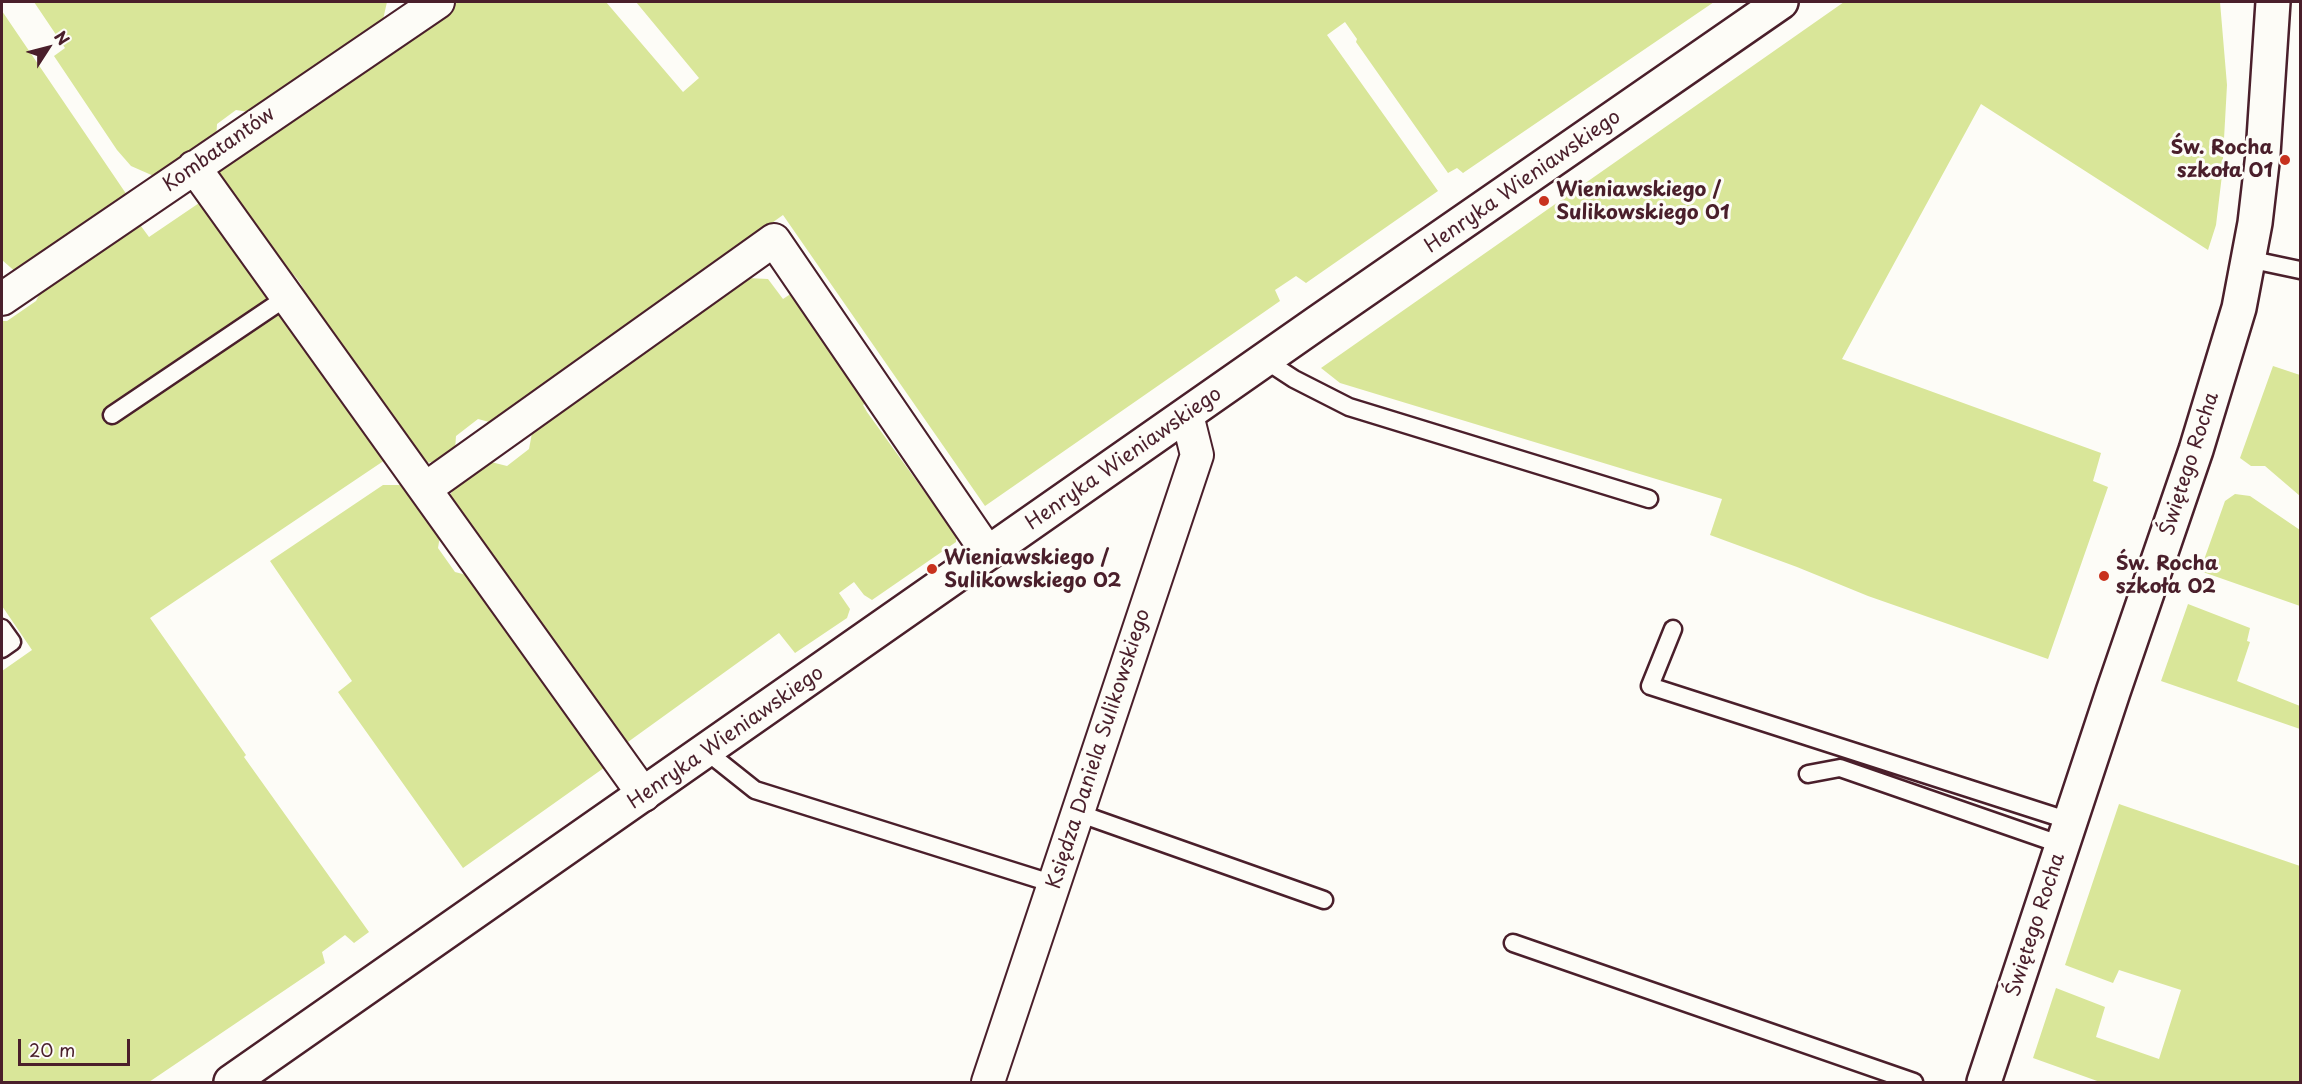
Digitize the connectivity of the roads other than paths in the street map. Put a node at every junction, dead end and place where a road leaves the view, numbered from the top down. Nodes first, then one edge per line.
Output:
1 (438, 2) edge
2 (1781, 2) edge
3 (2273, 2) edge
4 (194, 167) junction
5 (2248, 259) junction
6 (2301, 270) edge
7 (287, 297) junction
8 (2, 299) edge
9 (1265, 360) junction
10 (112, 415) dead end
11 (1187, 415) junction
12 (425, 489) junction
13 (1649, 499) dead end
14 (988, 553) junction
15 (2, 628) edge
16 (1673, 629) dead end
17 (2, 649) edge
18 (706, 751) junction
19 (1808, 774) dead end
20 (644, 795) junction
21 (1078, 813) junction
22 (2066, 833) junction
23 (1054, 884) junction
24 (1324, 900) dead end
25 (1513, 943) dead end
26 (231, 1083) edge
27 (988, 1083) edge
28 (1914, 1083) edge
29 (1984, 1083) edge

1 - 4 street, Kombatantów
2 - 9 street, Henryka Wieniawskiego
3 - 5 street, Świętego Rocha
4 - 7 street
4 - 8 street, Kombatantów
5 - 6 lane
5 - 22 street, Świętego Rocha
7 - 10 lane
7 - 12 street
9 - 11 street, Henryka Wieniawskiego
9 - 13 lane
11 - 14 street, Henryka Wieniawskiego
11 - 21 street, Księdza Daniela Sulikowskiego
12 - 14 street
12 - 20 street
14 - 18 street, Henryka Wieniawskiego
15 - 17 lane
16 - 22 lane
18 - 20 street, Henryka Wieniawskiego
18 - 23 lane
19 - 22 lane
20 - 26 street, Henryka Wieniawskiego
21 - 23 street, Księdza Daniela Sulikowskiego
21 - 24 lane
22 - 29 street, Świętego Rocha
23 - 27 street, Księdza Daniela Sulikowskiego
25 - 28 lane

